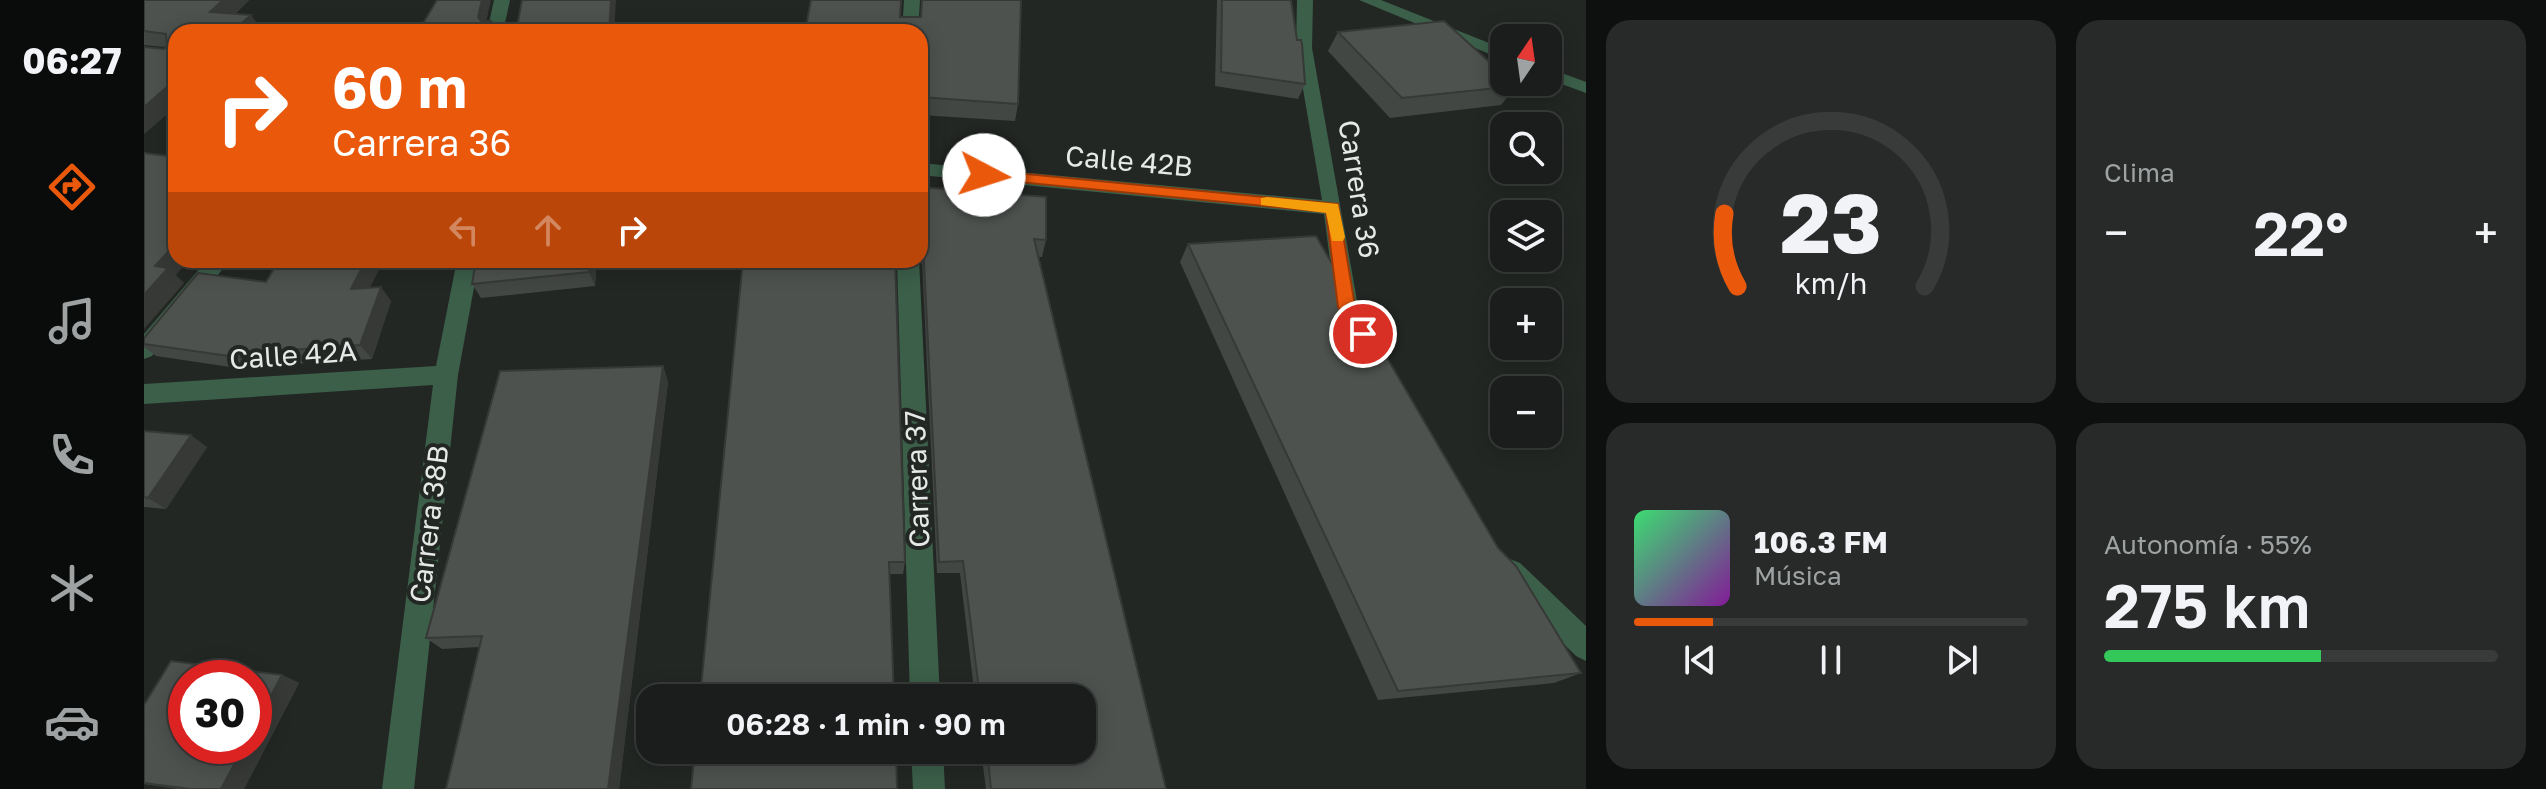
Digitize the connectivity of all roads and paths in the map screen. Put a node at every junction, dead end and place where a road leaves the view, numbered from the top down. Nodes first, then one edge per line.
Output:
1 (502, 0) edge
2 (912, 0) edge
3 (1305, 0) edge
4 (1367, 0) edge
5 (497, 24) edge
6 (910, 24) edge
7 (1490, 49) edge
8 (1562, 79) edge
9 (1586, 88) edge
10 (928, 170) edge
11 (1333, 208) junction
12 (212, 268) edge
13 (466, 268) edge
14 (908, 268) edge
15 (1363, 334) edge
16 (144, 350) edge
17 (446, 375) junction
18 (144, 394) edge
19 (1489, 551) edge
20 (1586, 646) edge
21 (924, 684) edge
22 (928, 764) edge
23 (398, 789) edge
24 (929, 789) edge

1 - 5 street
2 - 6 street
3 - 11 street, Carrera 36
4 - 7 street
8 - 9 street
10 - 11 street, Calle 42B
11 - 15 street, Carrera 36
12 - 16 street
13 - 17 street, Carrera 38B
14 - 21 street, Carrera 37
17 - 18 street, Calle 42A
17 - 23 street, Carrera 38B
19 - 20 street
22 - 24 street

